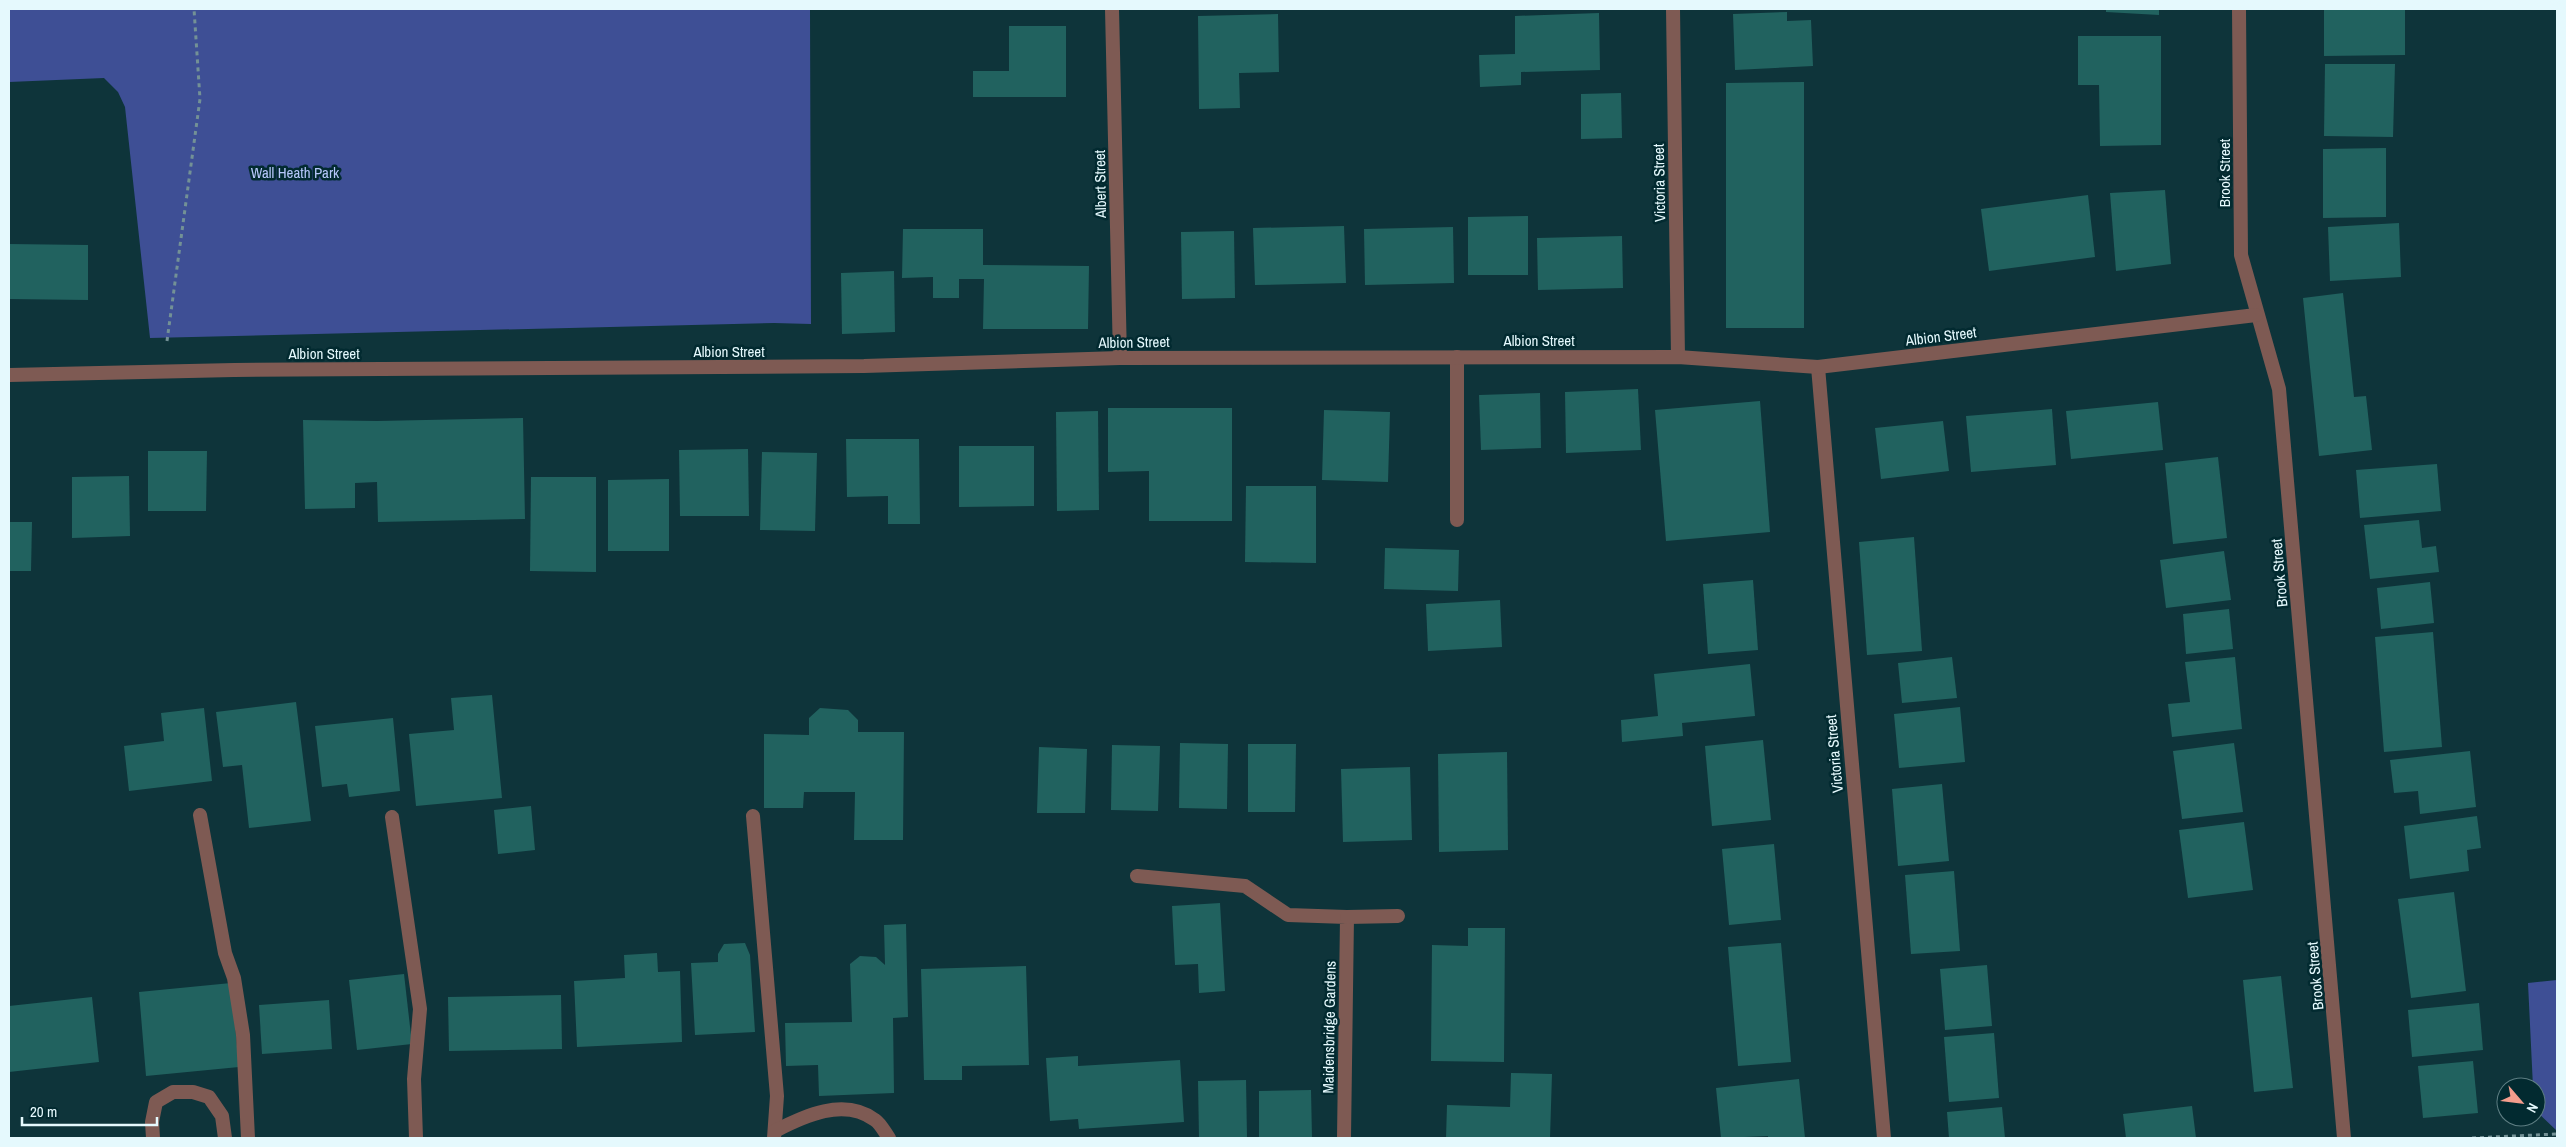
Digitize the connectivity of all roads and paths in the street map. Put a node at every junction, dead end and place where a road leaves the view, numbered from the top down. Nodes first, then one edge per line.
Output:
1 (194, 9) edge
2 (1112, 9) edge
3 (1673, 9) edge
4 (2238, 9) edge
5 (2256, 315) junction
6 (1457, 357) junction
7 (1678, 357) junction
8 (1120, 358) junction
9 (1818, 367) junction
10 (163, 372) junction
11 (9, 375) edge
12 (1457, 520) dead end
13 (200, 815) dead end
14 (753, 816) dead end
15 (392, 817) dead end
16 (1137, 876) dead end
17 (1398, 916) dead end
18 (1346, 917) junction
19 (2557, 1134) edge
20 (775, 1135) edge
21 (153, 1138) edge
22 (224, 1138) edge
23 (248, 1138) edge
24 (416, 1138) edge
25 (889, 1138) edge
26 (1344, 1138) edge
27 (1884, 1138) edge
28 (2344, 1138) edge
29 (2472, 1138) edge

1 - 10 path
2 - 8 street, Albert Street
3 - 7 street, Victoria Street
4 - 5 street, Brook Street
5 - 9 street, Albion Street
5 - 28 street, Brook Street
6 - 7 street, Albion Street
6 - 8 street, Albion Street
6 - 12 street
7 - 9 street, Albion Street
8 - 10 street, Albion Street
9 - 27 street, Victoria Street
10 - 11 street, Albion Street
13 - 23 street
14 - 20 street
15 - 24 street
16 - 18 street
17 - 18 street
18 - 26 street, Maidensbridge Gardens
19 - 29 path
20 - 25 street
21 - 22 street

